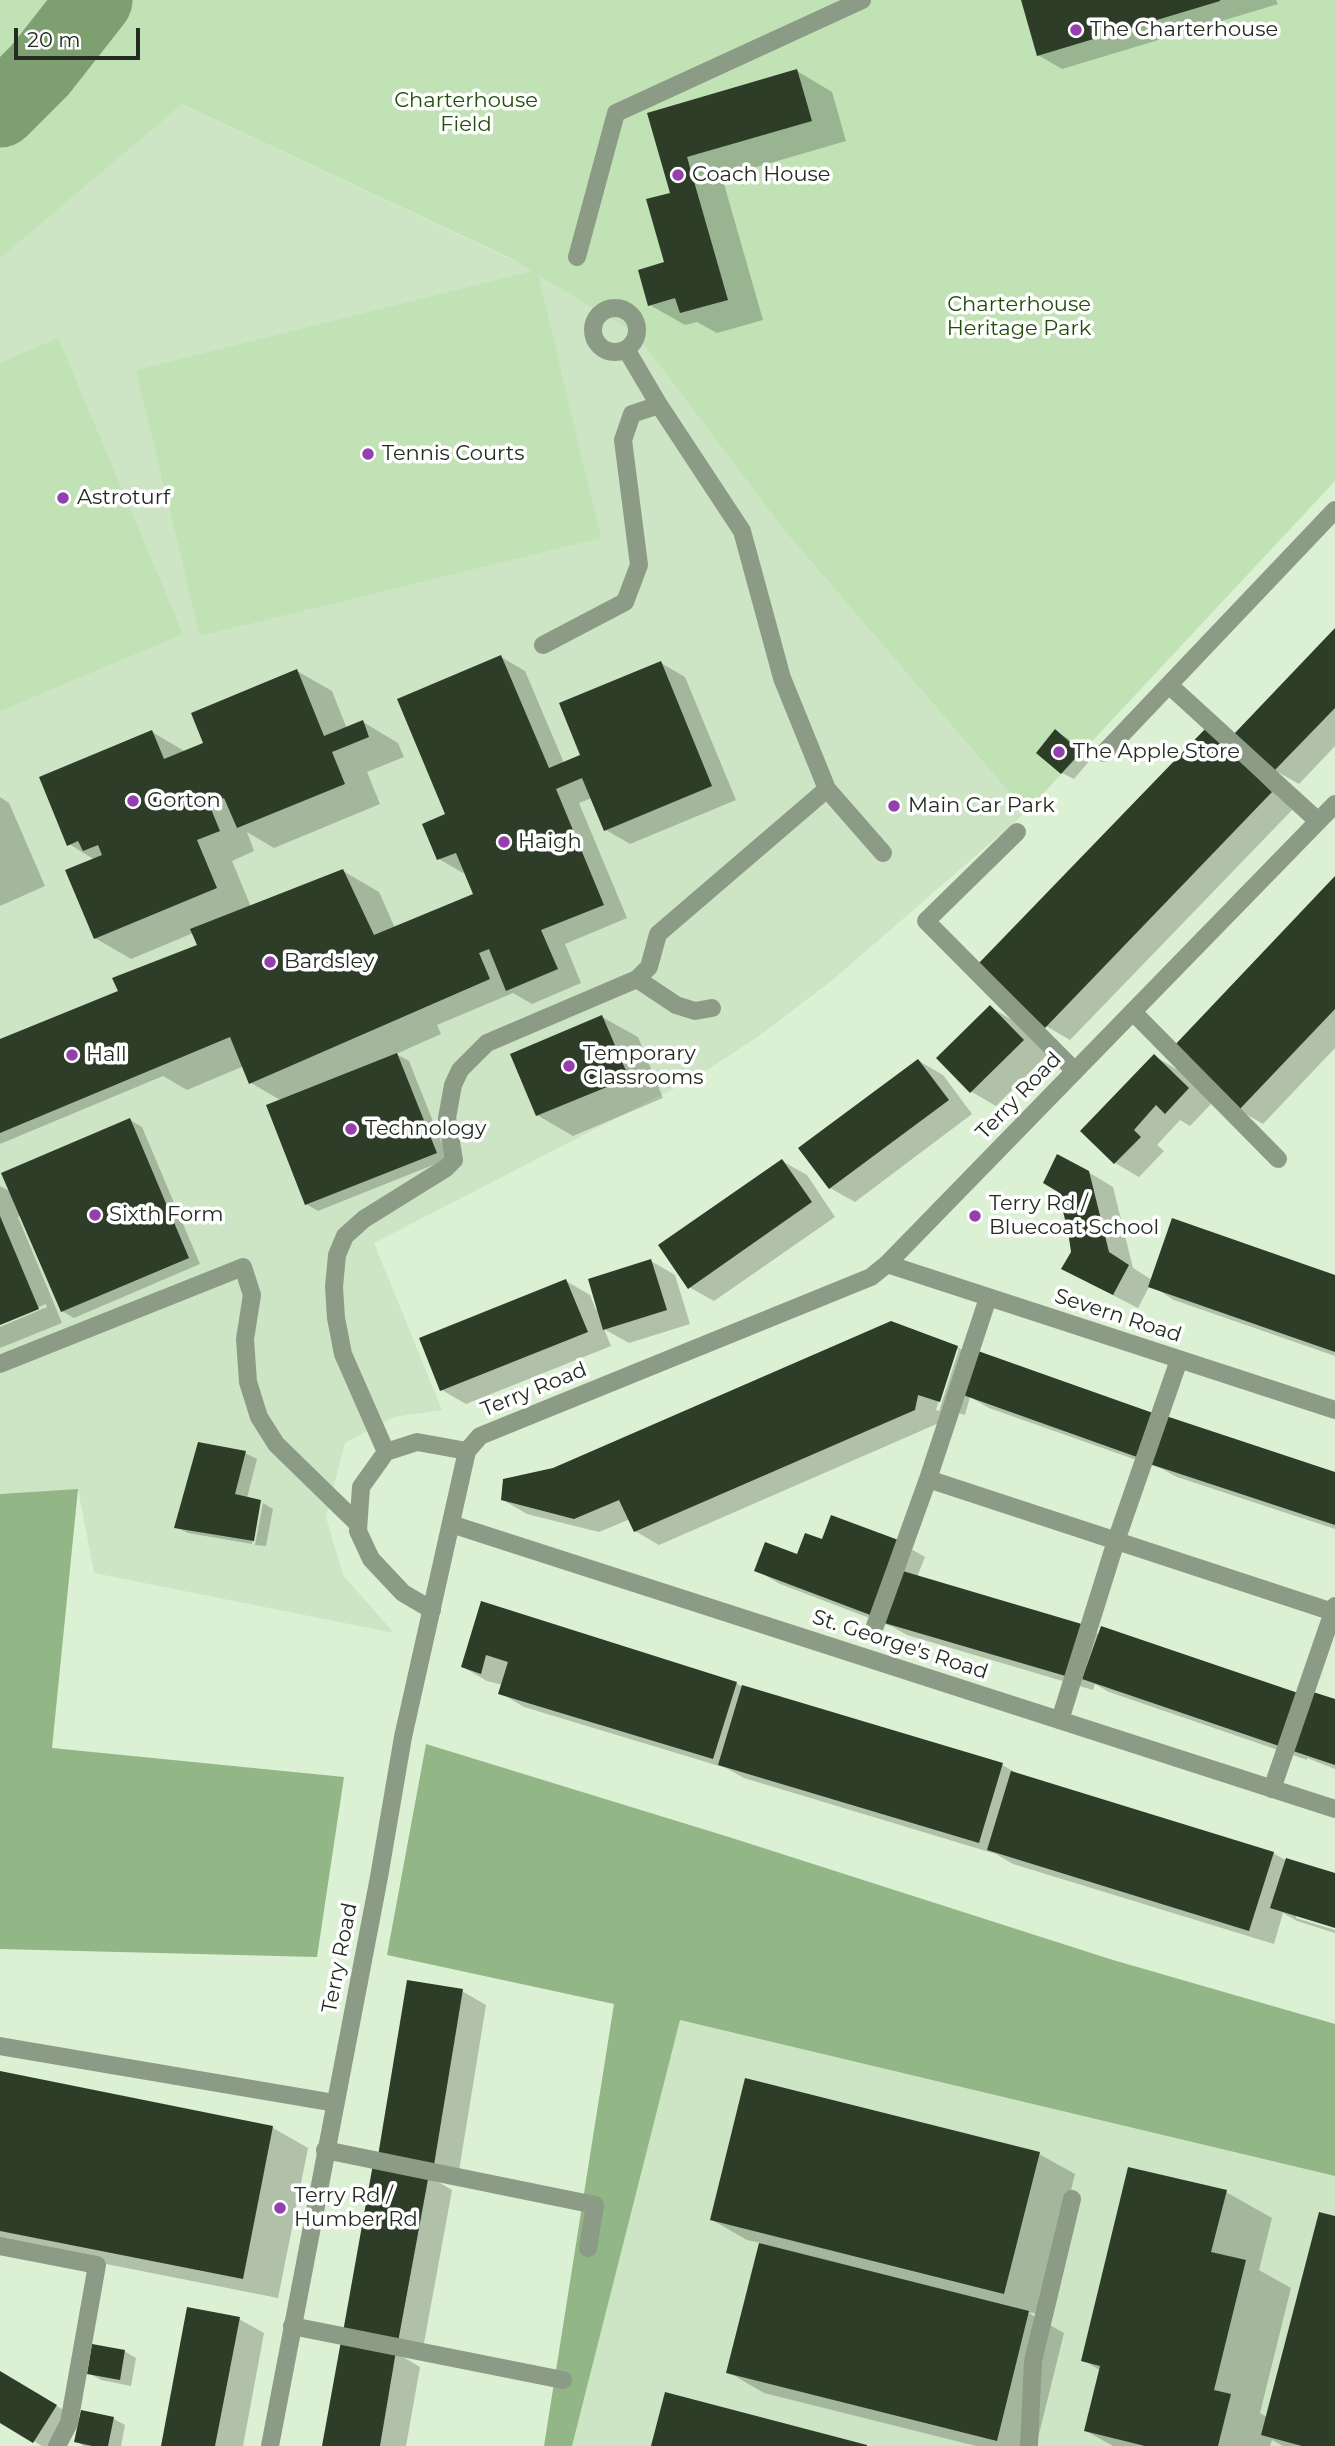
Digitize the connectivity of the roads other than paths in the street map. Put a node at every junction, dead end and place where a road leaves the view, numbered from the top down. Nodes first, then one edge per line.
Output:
1 (862, 0) edge
2 (578, 257) dead end
3 (626, 349) dead end
4 (659, 405) junction
5 (1335, 510) edge
6 (542, 645) dead end
7 (1168, 685) junction
8 (1104, 753) dead end
9 (827, 789) junction
10 (1335, 804) edge
11 (1318, 821) junction
12 (1017, 832) dead end
13 (883, 853) dead end
14 (637, 979) junction
15 (712, 1008) dead end
16 (1133, 1012) junction
17 (1075, 1071) junction
18 (1278, 1159) dead end
19 (887, 1265) junction
20 (988, 1297) junction
21 (1179, 1360) junction
22 (0, 1364) edge
23 (1335, 1410) edge
24 (467, 1451) junction
25 (386, 1452) junction
26 (928, 1479) junction
27 (359, 1524) junction
28 (451, 1524) junction
29 (1116, 1541) junction
30 (432, 1610) junction
31 (1334, 1610) edge
32 (875, 1626) dead end
33 (1060, 1720) junction
34 (1272, 1789) junction
35 (1335, 1809) edge
36 (0, 2046) edge
37 (335, 2103) junction
38 (325, 2150) junction
39 (1072, 2199) dead end
40 (0, 2245) edge
41 (588, 2248) dead end
42 (292, 2326) junction
43 (563, 2380) dead end
44 (57, 2446) edge
45 (270, 2446) edge
46 (1029, 2446) edge

1 - 2 street
3 - 4 street
4 - 6 street
4 - 9 street
5 - 7 street
7 - 8 street
7 - 11 street
9 - 13 street
9 - 14 street
10 - 11 street, Terry Road
11 - 16 street, Terry Road
12 - 17 street
14 - 15 street
14 - 25 street
16 - 17 street, Terry Road
16 - 18 street
17 - 19 street, Terry Road
19 - 20 street, Severn Road
19 - 24 street, Terry Road
20 - 21 street, Severn Road
20 - 26 street
21 - 23 street, Severn Road
21 - 29 street
22 - 27 street
24 - 25 street
24 - 28 street, Terry Road
25 - 27 street
26 - 29 street
26 - 32 street
27 - 30 street
28 - 30 street, Terry Road
28 - 33 street, St. George's Road
29 - 31 street
29 - 33 street
30 - 37 street, Terry Road
31 - 34 street
33 - 34 street, St. George's Road
34 - 35 street, St. George's Road
36 - 37 street
37 - 38 street, Terry Road
38 - 41 street
38 - 42 street, Terry Road
39 - 46 street
40 - 44 street
42 - 43 street
42 - 45 street, Terry Road

